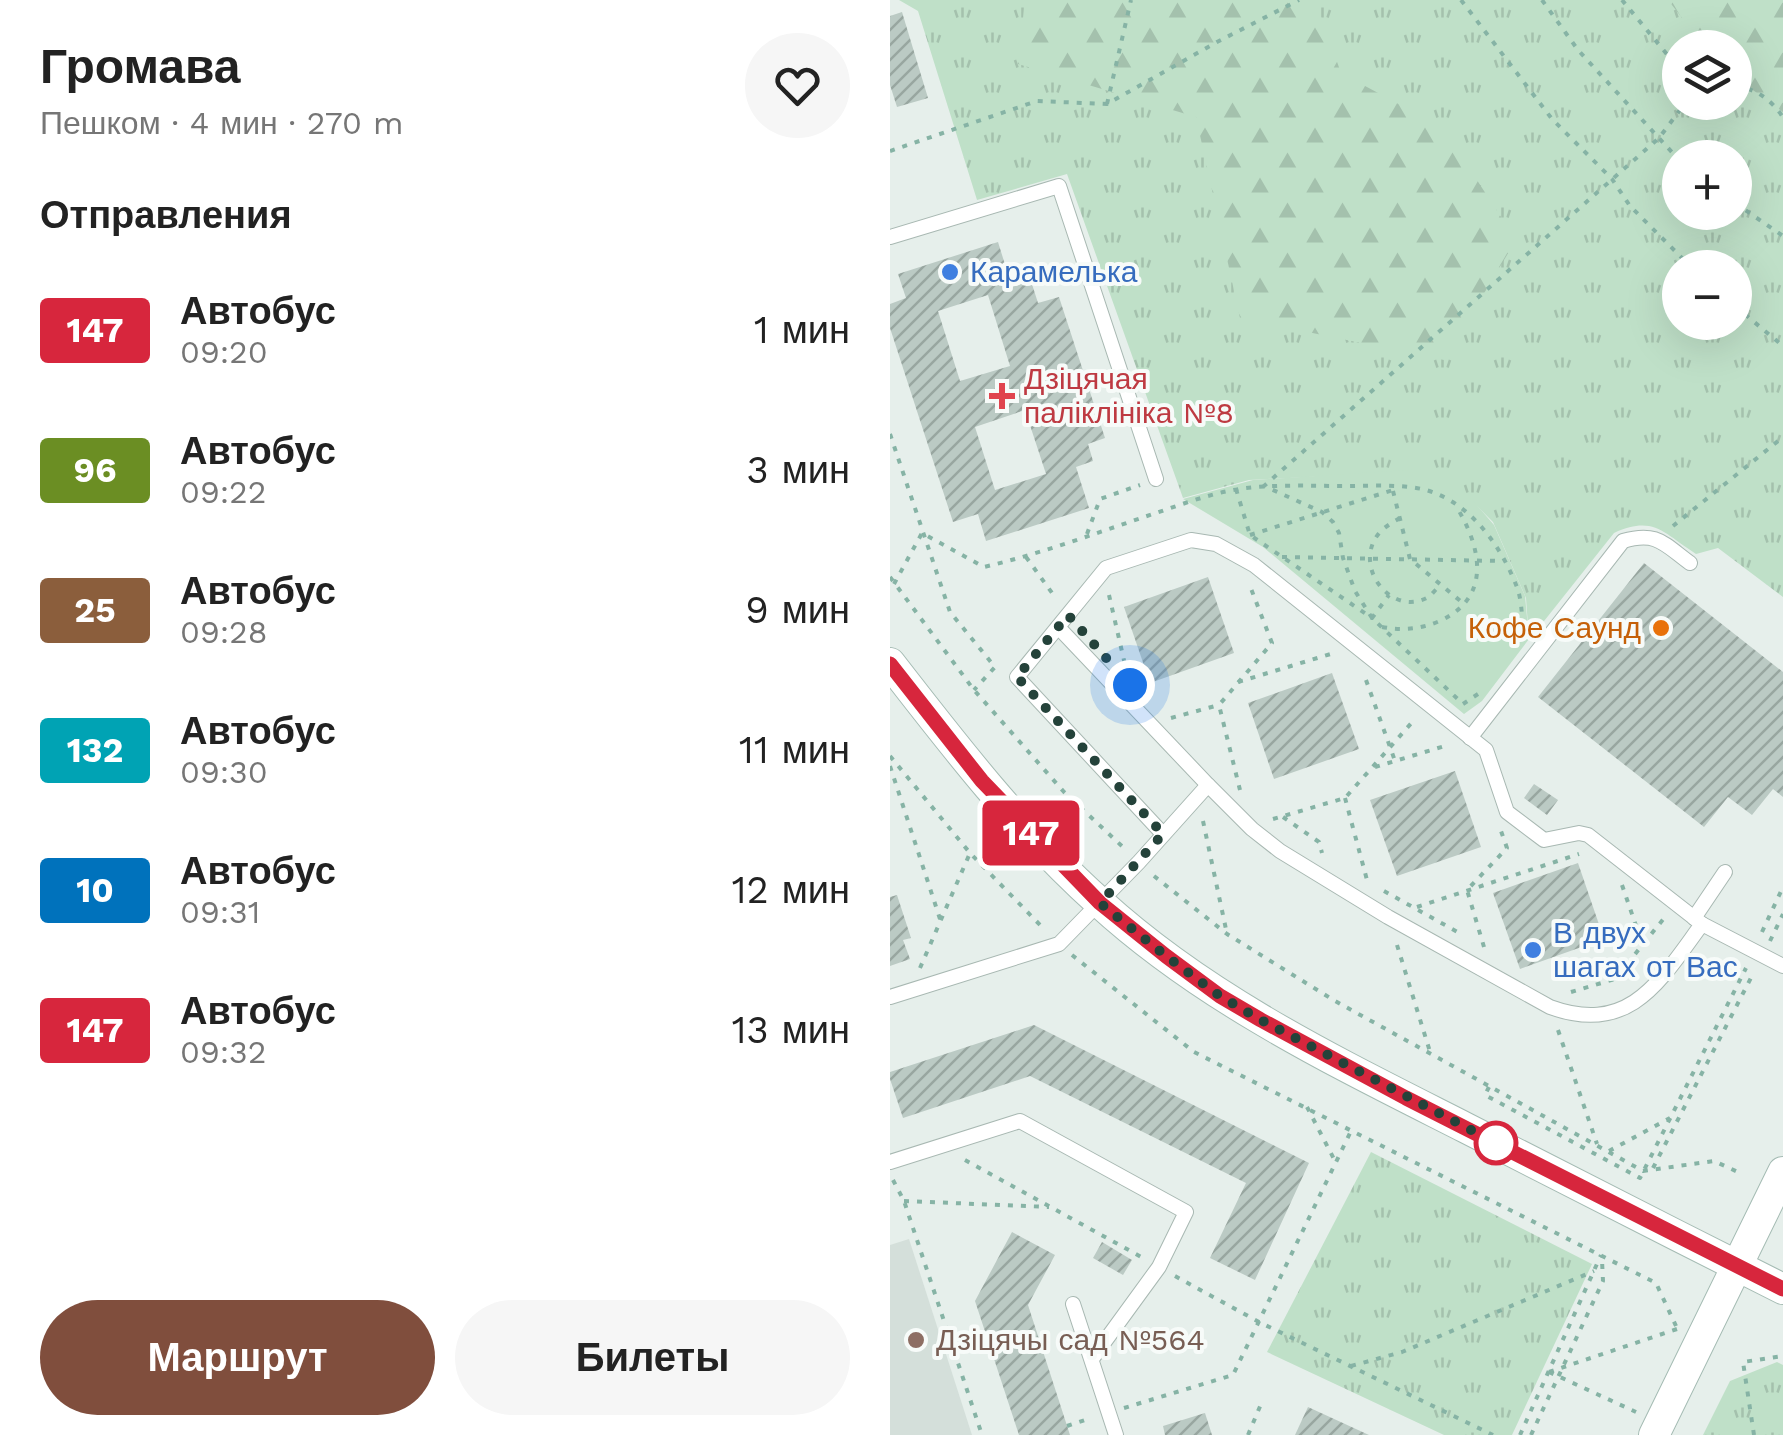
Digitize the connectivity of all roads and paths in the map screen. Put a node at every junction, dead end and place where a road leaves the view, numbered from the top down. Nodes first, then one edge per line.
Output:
1 (1132, 0) edge
2 (1300, 0) edge
3 (1461, 0) edge
4 (1542, 0) edge
5 (1622, 0) edge
6 (1662, 48) edge
7 (1752, 91) edge
8 (1106, 104) junction
9 (1783, 117) edge
10 (1672, 120) edge
11 (1659, 138) junction
12 (1662, 141) edge
13 (890, 151) edge
14 (1612, 179) junction
15 (1752, 215) edge
16 (1783, 236) edge
17 (890, 238) edge
18 (1674, 250) edge
19 (1752, 320) edge
20 (1783, 346) edge
21 (890, 434) edge
22 (1783, 437) edge
23 (1156, 480) joint
24 (1264, 486) junction
25 (1392, 488) junction
26 (1236, 490) junction
27 (1453, 502) junction
28 (1322, 512) junction
29 (1400, 518) junction
30 (922, 533) junction
31 (1250, 535) junction
32 (1086, 537) junction
33 (1658, 539) junction
34 (1026, 557) junction
35 (1282, 557) junction
36 (1344, 558) junction
37 (1370, 558) junction
38 (1410, 559) junction
39 (1478, 560) junction
40 (1504, 561) junction
41 (1690, 563) dead end
42 (890, 577) edge
43 (1249, 582) dead end
44 (894, 584) junction
45 (1441, 584) junction
46 (1107, 587) dead end
47 (1389, 595) junction
48 (1465, 604) junction
49 (1372, 618) junction
50 (1063, 621) junction
51 (1379, 626) junction
52 (1513, 649) dead end
53 (1336, 653) dead end
54 (890, 664) edge
55 (1126, 668) dead end
56 (1364, 672) dead end
57 (1238, 682) junction
58 (974, 690) junction
59 (1482, 692) dead end
60 (1218, 705) junction
61 (1428, 705) junction
62 (1166, 720) dead end
63 (1470, 738) junction
64 (1454, 743) dead end
65 (1390, 748) junction
66 (891, 762) edge
67 (1395, 762) junction
68 (1371, 769) junction
69 (1229, 782) dead end
70 (1208, 785) junction
71 (1345, 798) junction
72 (1283, 817) junction
73 (1267, 821) dead end
74 (1501, 831) dead end
75 (1163, 834) junction
76 (1586, 851) dead end
77 (1611, 852) junction
78 (970, 853) junction
79 (1324, 858) dead end
80 (1139, 862) junction
81 (1724, 872) dead end
82 (1353, 874) dead end
83 (1783, 886) edge
84 (1384, 890) dead end
85 (1467, 890) junction
86 (1100, 903) junction
87 (1675, 904) junction
88 (1417, 907) junction
89 (1783, 914) edge
90 (1388, 917) junction
91 (941, 922) junction
92 (1698, 922) junction
93 (1227, 934) junction
94 (1059, 944) junction
95 (1643, 946) junction
96 (1759, 953) junction
97 (1783, 966) edge
98 (910, 990) junction
99 (1564, 994) dead end
100 (890, 997) edge
101 (1550, 1008) junction
102 (1431, 1056) junction
103 (1490, 1087) junction
104 (1307, 1107) junction
105 (1670, 1118) junction
106 (1351, 1131) junction
107 (1596, 1144) junction
108 (939, 1146) junction
109 (1606, 1150) junction
110 (1599, 1156) junction
111 (890, 1162) edge
112 (1336, 1163) junction
113 (1651, 1170) junction
114 (1643, 1171) junction
115 (1783, 1172) edge
116 (1740, 1173) dead end
117 (890, 1177) edge
118 (898, 1185) junction
119 (890, 1188) edge
120 (904, 1201) junction
121 (1051, 1208) junction
122 (1602, 1255) junction
123 (1159, 1266) junction
124 (1736, 1266) junction
125 (1594, 1270) junction
126 (1783, 1289) edge
127 (1072, 1304) dead end
128 (1259, 1322) junction
129 (1783, 1356) edge
130 (1092, 1359) junction
131 (1350, 1366) junction
132 (1562, 1368) junction
133 (1549, 1372) junction
134 (1558, 1376) junction
135 (1260, 1404) dead end
136 (1109, 1413) junction
137 (1647, 1425) edge
138 (1067, 1426) dead end
139 (982, 1435) edge
140 (1116, 1435) edge
141 (1248, 1435) edge
142 (1494, 1435) edge
143 (1520, 1435) edge
144 (1531, 1435) edge
145 (1754, 1435) edge

1 - 8 path
2 - 8 path
3 - 14 path
4 - 11 path
5 - 6 path
7 - 9 path
8 - 13 path
10 - 11 path
11 - 12 path
11 - 14 path
14 - 18 path
14 - 24 path
15 - 16 path
17 - 23 lane
19 - 20 path
21 - 30 path
22 - 33 path
23 - 32 path
24 - 25 path
24 - 26 path
24 - 28 path
25 - 27 path
25 - 28 path
25 - 29 path
26 - 31 path
26 - 32 path
27 - 39 path
27 - 40 path
28 - 31 path
28 - 36 path
29 - 37 path
29 - 38 path
30 - 34 path
30 - 44 path
30 - 58 path
31 - 35 path
32 - 34 path
33 - 41 lane
33 - 63 lane
34 - 50 path
35 - 36 path
35 - 49 path
36 - 37 path
36 - 49 path
37 - 38 path
37 - 47 path
38 - 39 path
38 - 45 path
39 - 40 path
39 - 48 path
40 - 52 path
42 - 44 path
43 - 57 path
44 - 58 path
45 - 47 path
45 - 48 path
46 - 55 path
47 - 49 path
48 - 51 path
49 - 51 path
50 - 61 lane
50 - 70 lane
50 - 75 lane
51 - 59 path
53 - 57 path
54 - 86 main road
56 - 65 path
57 - 60 path
58 - 80 path
60 - 62 path
60 - 69 path
61 - 63 lane
61 - 65 path
63 - 77 lane
64 - 67 path
65 - 67 path
65 - 68 path
66 - 78 path
66 - 91 path
67 - 68 path
68 - 71 path
70 - 75 lane
70 - 90 lane
70 - 93 path
71 - 72 path
71 - 82 path
72 - 73 path
72 - 79 path
74 - 85 path
75 - 80 lane
76 - 85 path
77 - 87 lane
77 - 95 path
78 - 91 path
78 - 94 path
80 - 86 lane
80 - 93 path
81 - 92 lane
83 - 96 path
84 - 88 path
85 - 88 path
85 - 88 path
86 - 94 lane
86 - 124 main road
87 - 92 lane
87 - 95 path
89 - 96 path
90 - 101 lane
90 - 102 path
91 - 98 path
92 - 96 lane
92 - 101 lane
93 - 102 path
94 - 98 lane
94 - 104 path
95 - 99 path
96 - 97 lane
96 - 105 path
96 - 113 path
98 - 100 lane
101 - 107 path
102 - 103 path
103 - 107 path
103 - 110 path
104 - 106 path
104 - 112 path
105 - 109 path
105 - 114 path
106 - 112 path
106 - 122 path
107 - 109 path
108 - 111 lane
108 - 121 path
108 - 123 lane
109 - 110 path
109 - 114 path
110 - 114 path
112 - 128 path
113 - 114 path
113 - 116 path
115 - 124 main road
117 - 118 path
118 - 119 path
118 - 120 path
120 - 121 path
120 - 139 path
121 - 123 path
122 - 125 path
122 - 132 path
122 - 132 path
123 - 128 path
123 - 130 lane
124 - 126 main road
124 - 137 main road
125 - 131 path
125 - 133 path
127 - 130 lane
128 - 131 path
128 - 136 path
129 - 145 path
130 - 136 lane
131 - 142 path
132 - 133 path
132 - 134 path
133 - 134 path
133 - 143 path
134 - 137 path
134 - 144 path
135 - 141 path
136 - 138 path
136 - 140 lane

